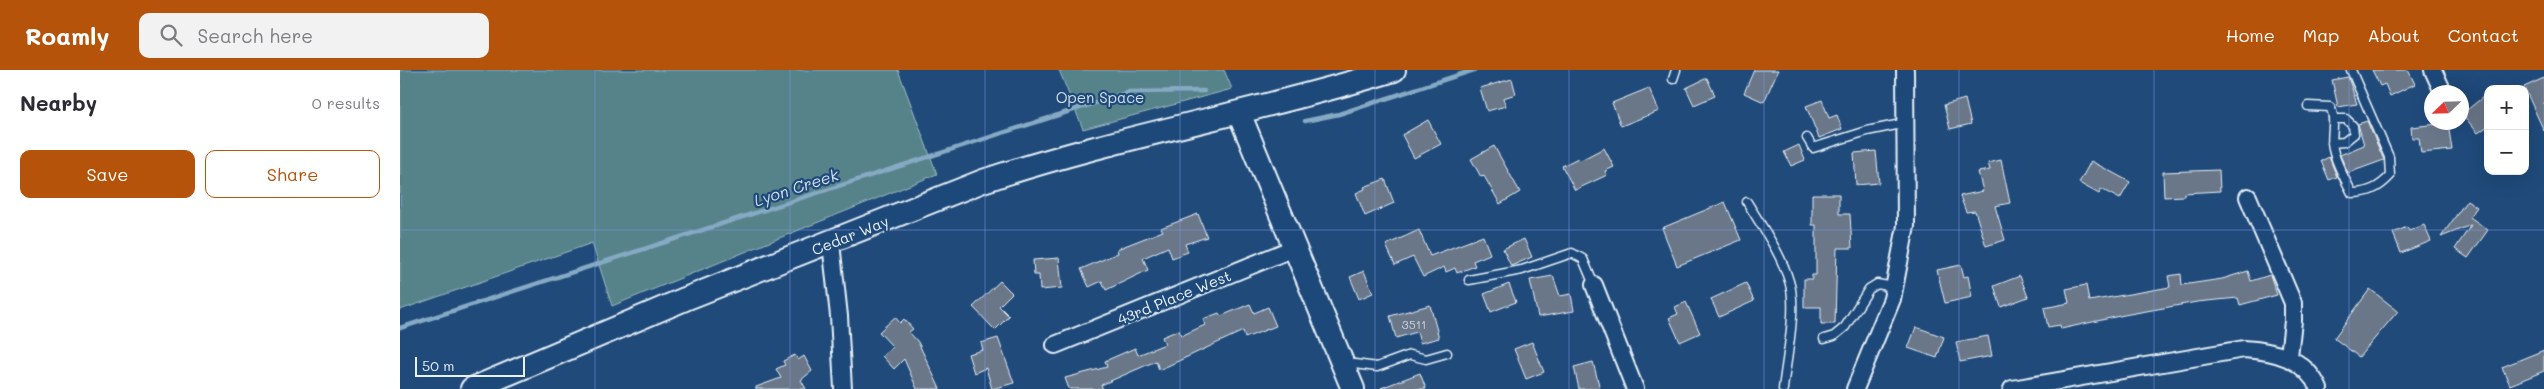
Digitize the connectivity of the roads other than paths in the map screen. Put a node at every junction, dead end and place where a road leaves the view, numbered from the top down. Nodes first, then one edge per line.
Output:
1 (1394, 70) edge
2 (1676, 70) edge
3 (1906, 70) edge
4 (2351, 70) edge
5 (2433, 70) edge
6 (1353, 76) edge
7 (1672, 79) dead end
8 (2440, 85) edge
9 (2308, 106) dead end
10 (1239, 114) junction
11 (2333, 119) junction
12 (1906, 122) junction
13 (1807, 138) dead end
14 (2332, 143) junction
15 (2248, 197) dead end
16 (1747, 202) dead end
17 (831, 243) junction
18 (1294, 248) junction
19 (1469, 280) dead end
20 (1594, 285) joint
21 (1894, 287) junction
22 (1824, 339) dead end
23 (1055, 345) dead end
24 (1447, 353) dead end
25 (2289, 356) junction
26 (1342, 363) junction
27 (472, 389) edge
28 (843, 389) edge
29 (1353, 389) edge
30 (1635, 389) edge
31 (1783, 389) edge
32 (1855, 389) edge
33 (2012, 389) edge
34 (2319, 389) edge

1 - 6 main road, Cedar Way
2 - 7 lane
3 - 12 street
4 - 14 lane
5 - 8 street
6 - 10 main road, Cedar Way
9 - 11 lane
10 - 17 main road, Cedar Way
10 - 18 main road
11 - 14 lane
11 - 14 lane
12 - 13 lane
12 - 21 street
15 - 25 street
16 - 31 lane
17 - 27 main road, Cedar Way
17 - 28 street
18 - 23 street, 43rd Place West
18 - 26 main road
19 - 20 lane
20 - 30 street
21 - 22 lane
21 - 32 street
24 - 26 lane
25 - 33 street
25 - 34 street
26 - 29 main road

